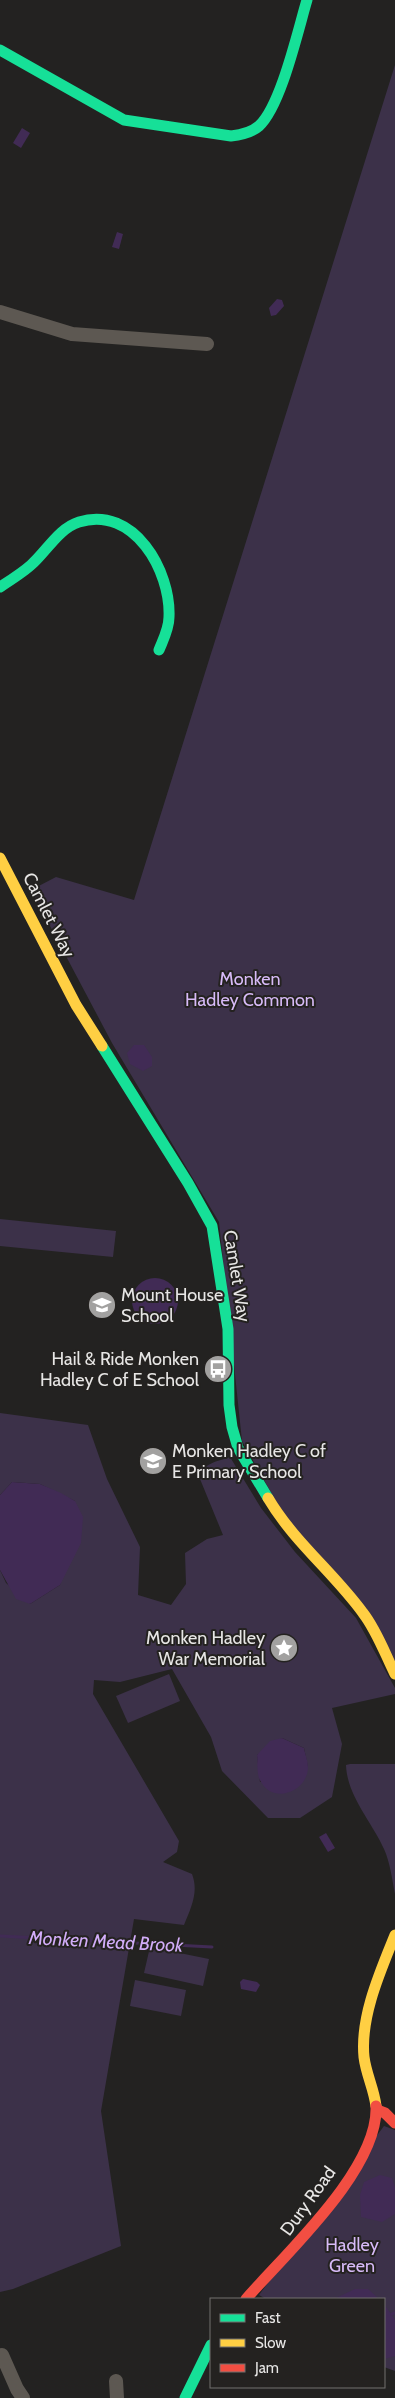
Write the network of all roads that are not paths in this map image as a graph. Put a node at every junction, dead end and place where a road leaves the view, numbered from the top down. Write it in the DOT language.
graph roads {
  1 [pos="307,0"];
  2 [pos="0,50"];
  3 [pos="0,312"];
  4 [pos="207,344"];
  5 [pos="0,586"];
  6 [pos="159,650"];
  7 [pos="0,858"];
  8 [pos="395,1674"];
  9 [pos="395,1935"];
  10 [pos="377,2110"];
  11 [pos="395,2123"];
  12 [pos="247,2298"];
  13 [pos="210,2347"];
  14 [pos="2,2355"];
  15 [pos="116,2381"];
  16 [pos="23,2398"];
  17 [pos="117,2398"];
  18 [pos="185,2398"];
  1 -- 2 [label="street"];
  3 -- 4 [label="street"];
  5 -- 6 [label="street"];
  7 -- 8 [label="street, Camlet Way"];
  9 -- 10 [label="street"];
  10 -- 11 [label="street"];
  10 -- 12 [label="street, Dury Road"];
  13 -- 18 [label="street"];
  14 -- 16 [label="street"];
  15 -- 17 [label="street"];
}
